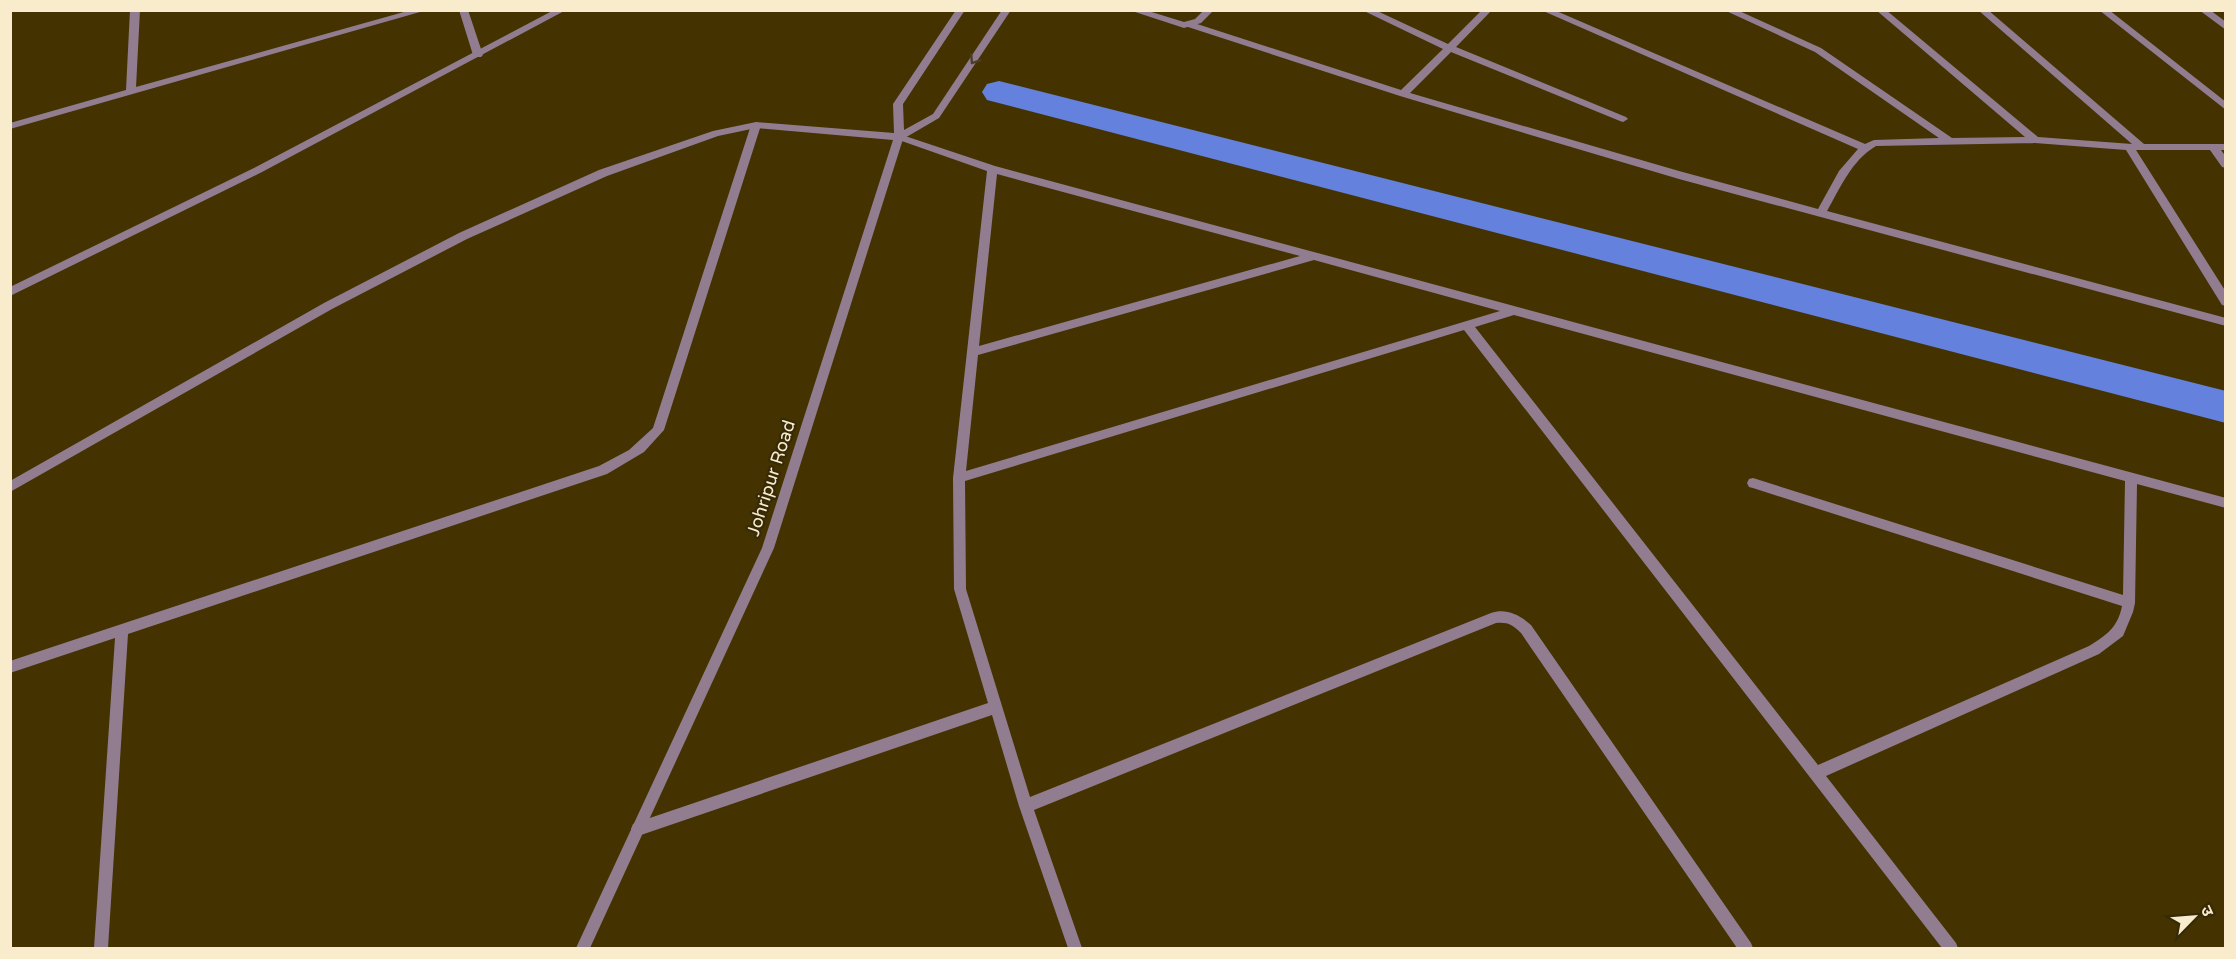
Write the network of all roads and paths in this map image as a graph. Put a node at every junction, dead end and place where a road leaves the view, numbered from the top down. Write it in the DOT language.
graph roads {
  1 [pos="135,10"];
  2 [pos="423,10"];
  3 [pos="463,10"];
  4 [pos="562,10"];
  5 [pos="961,10"];
  6 [pos="1133,10"];
  7 [pos="1210,10"];
  8 [pos="1366,10"];
  9 [pos="1488,10"];
  10 [pos="1545,10"];
  11 [pos="1728,10"];
  12 [pos="1880,10"];
  13 [pos="1982,10"];
  14 [pos="2103,10"];
  15 [pos="2203,10"];
  16 [pos="1007,11"];
  17 [pos="1191,25"];
  18 [pos="2226,27"];
  19 [pos="1451,49"];
  20 [pos="478,55"];
  21 [pos="131,92"];
  22 [pos="1403,94"];
  23 [pos="2226,107"];
  24 [pos="1623,119"];
  25 [pos="756,125"];
  26 [pos="10,126"];
  27 [pos="899,137"];
  28 [pos="1948,140"];
  29 [pos="2035,140"];
  30 [pos="1863,147"];
  31 [pos="2129,147"];
  32 [pos="2142,147"];
  33 [pos="2213,147"];
  34 [pos="2226,147"];
  35 [pos="2226,165"];
  36 [pos="992,169"];
  37 [pos="1821,213"];
  38 [pos="1316,256"];
  39 [pos="10,292"];
  40 [pos="2226,302"];
  41 [pos="1517,309"];
  42 [pos="2226,322"];
  43 [pos="1467,325"];
  44 [pos="972,352"];
  45 [pos="2131,477"];
  46 [pos="959,478"];
  47 [pos="1753,483"];
  48 [pos="10,487"];
  49 [pos="2226,503"];
  50 [pos="2129,603"];
  51 [pos="122,630"];
  52 [pos="10,667"];
  53 [pos="996,707"];
  54 [pos="1814,774"];
  55 [pos="1026,806"];
  56 [pos="638,829"];
  57 [pos="101,948"];
  58 [pos="583,948"];
  59 [pos="1076,948"];
  60 [pos="1746,948"];
  61 [pos="1951,948"];
  1 -- 21 [label="street"];
  2 -- 21 [label="street"];
  3 -- 20 [label="street"];
  4 -- 20 [label="street"];
  5 -- 27 [label="street, Johripur Road"];
  6 -- 17 [label="street"];
  7 -- 17 [label="street"];
  8 -- 19 [label="street"];
  9 -- 19 [label="street"];
  10 -- 30 [label="street"];
  11 -- 28 [label="street"];
  12 -- 29 [label="street"];
  13 -- 32 [label="street"];
  14 -- 23 [label="street"];
  15 -- 18 [label="street"];
  16 -- 27 [label="street, one-way"];
  17 -- 22 [label="street"];
  19 -- 22 [label="street"];
  19 -- 24 [label="street"];
  20 -- 39 [label="street"];
  21 -- 26 [label="street"];
  22 -- 37 [label="street"];
  25 -- 27 [label="street"];
  25 -- 48 [label="street"];
  25 -- 51 [label="street"];
  27 -- 36 [label="street"];
  27 -- 56 [label="street, Johripur Road"];
  28 -- 29 [label="street"];
  28 -- 30 [label="street"];
  29 -- 31 [label="street"];
  30 -- 37 [label="street"];
  31 -- 32 [label="street"];
  31 -- 40 [label="street"];
  32 -- 33 [label="street"];
  33 -- 34 [label="street"];
  33 -- 35 [label="street"];
  36 -- 38 [label="street"];
  36 -- 44 [label="street"];
  37 -- 42 [label="street"];
  38 -- 41 [label="street"];
  38 -- 44 [label="street"];
  41 -- 43 [label="street"];
  41 -- 45 [label="street"];
  43 -- 46 [label="street"];
  43 -- 54 [label="street"];
  44 -- 46 [label="street"];
  45 -- 49 [label="street"];
  45 -- 50 [label="street"];
  46 -- 53 [label="street"];
  47 -- 50 [label="street"];
  50 -- 54 [label="street"];
  51 -- 52 [label="street"];
  51 -- 57 [label="street"];
  53 -- 55 [label="street"];
  53 -- 56 [label="street"];
  54 -- 61 [label="street"];
  55 -- 59 [label="street"];
  55 -- 60 [label="street"];
  56 -- 58 [label="street, Johripur Road"];
}
